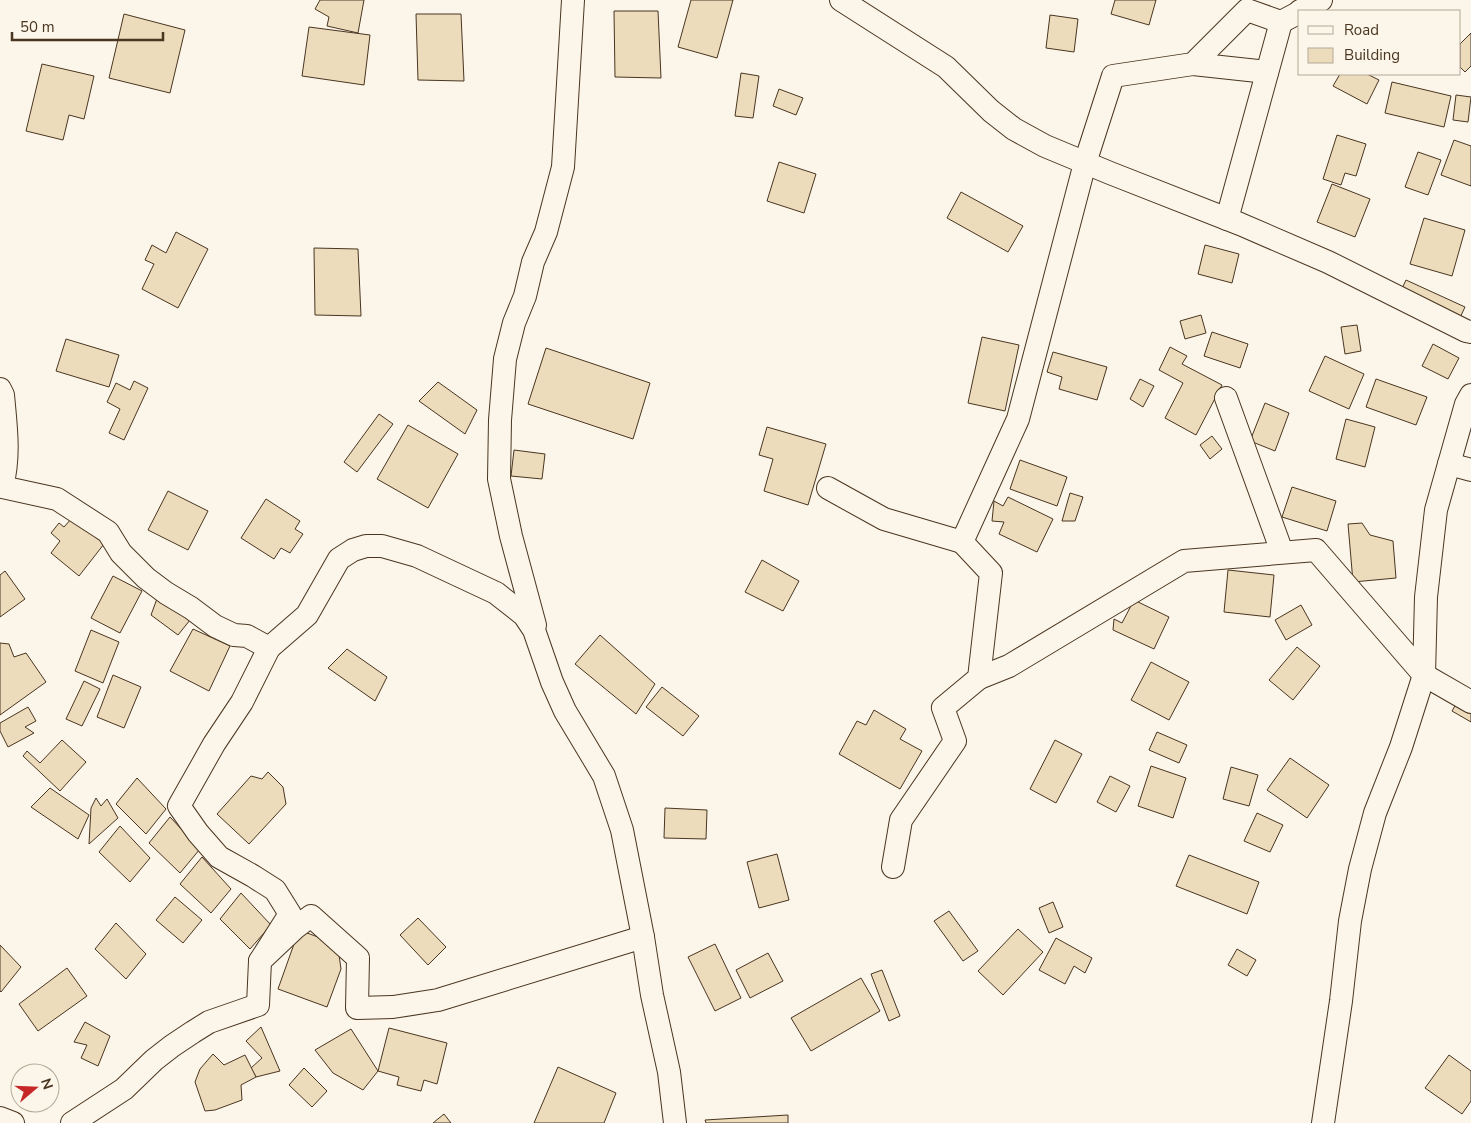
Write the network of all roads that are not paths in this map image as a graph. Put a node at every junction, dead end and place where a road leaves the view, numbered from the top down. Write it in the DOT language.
graph roads {
  1 [pos="573,0"];
  2 [pos="842,0"];
  3 [pos="1321,0"];
  4 [pos="1303,10"];
  5 [pos="1294,15"];
  6 [pos="1193,64"];
  7 [pos="1267,72"];
  8 [pos="1085,163"];
  9 [pos="1227,219"];
  10 [pos="1471,332"];
  11 [pos="0,389"];
  12 [pos="1471,395"];
  13 [pos="1226,398"];
  14 [pos="1449,464"];
  15 [pos="1471,470"];
  16 [pos="1,488"];
  17 [pos="828,488"];
  18 [pos="962,542"];
  19 [pos="1282,552"];
  20 [pos="540,643"];
  21 [pos="269,648"];
  22 [pos="1424,675"];
  23 [pos="979,678"];
  24 [pos="1471,702"];
  25 [pos="893,867"];
  26 [pos="643,936"];
  27 [pos="260,961"];
  28 [pos="0,1118"];
  29 [pos="12,1123"];
  30 [pos="72,1123"];
  31 [pos="675,1123"];
  32 [pos="1323,1123"];
  1 -- 20 [label="street"];
  2 -- 8 [label="street"];
  3 -- 4 [label="street"];
  5 -- 6 [label="street"];
  5 -- 7 [label="street"];
  6 -- 7 [label="street"];
  6 -- 8 [label="street"];
  7 -- 9 [label="street"];
  8 -- 9 [label="street"];
  8 -- 18 [label="street"];
  9 -- 10 [label="street"];
  11 -- 16 [label="street"];
  12 -- 14 [label="street"];
  13 -- 19 [label="street"];
  14 -- 15 [label="street"];
  14 -- 22 [label="street"];
  16 -- 21 [label="street"];
  17 -- 18 [label="street"];
  18 -- 23 [label="street"];
  19 -- 22 [label="street"];
  19 -- 23 [label="street"];
  20 -- 21 [label="street"];
  20 -- 26 [label="street"];
  21 -- 27 [label="street"];
  22 -- 24 [label="street"];
  22 -- 32 [label="street"];
  23 -- 25 [label="street"];
  26 -- 27 [label="street"];
  26 -- 31 [label="street"];
  27 -- 30 [label="street"];
  28 -- 29 [label="street"];
}
